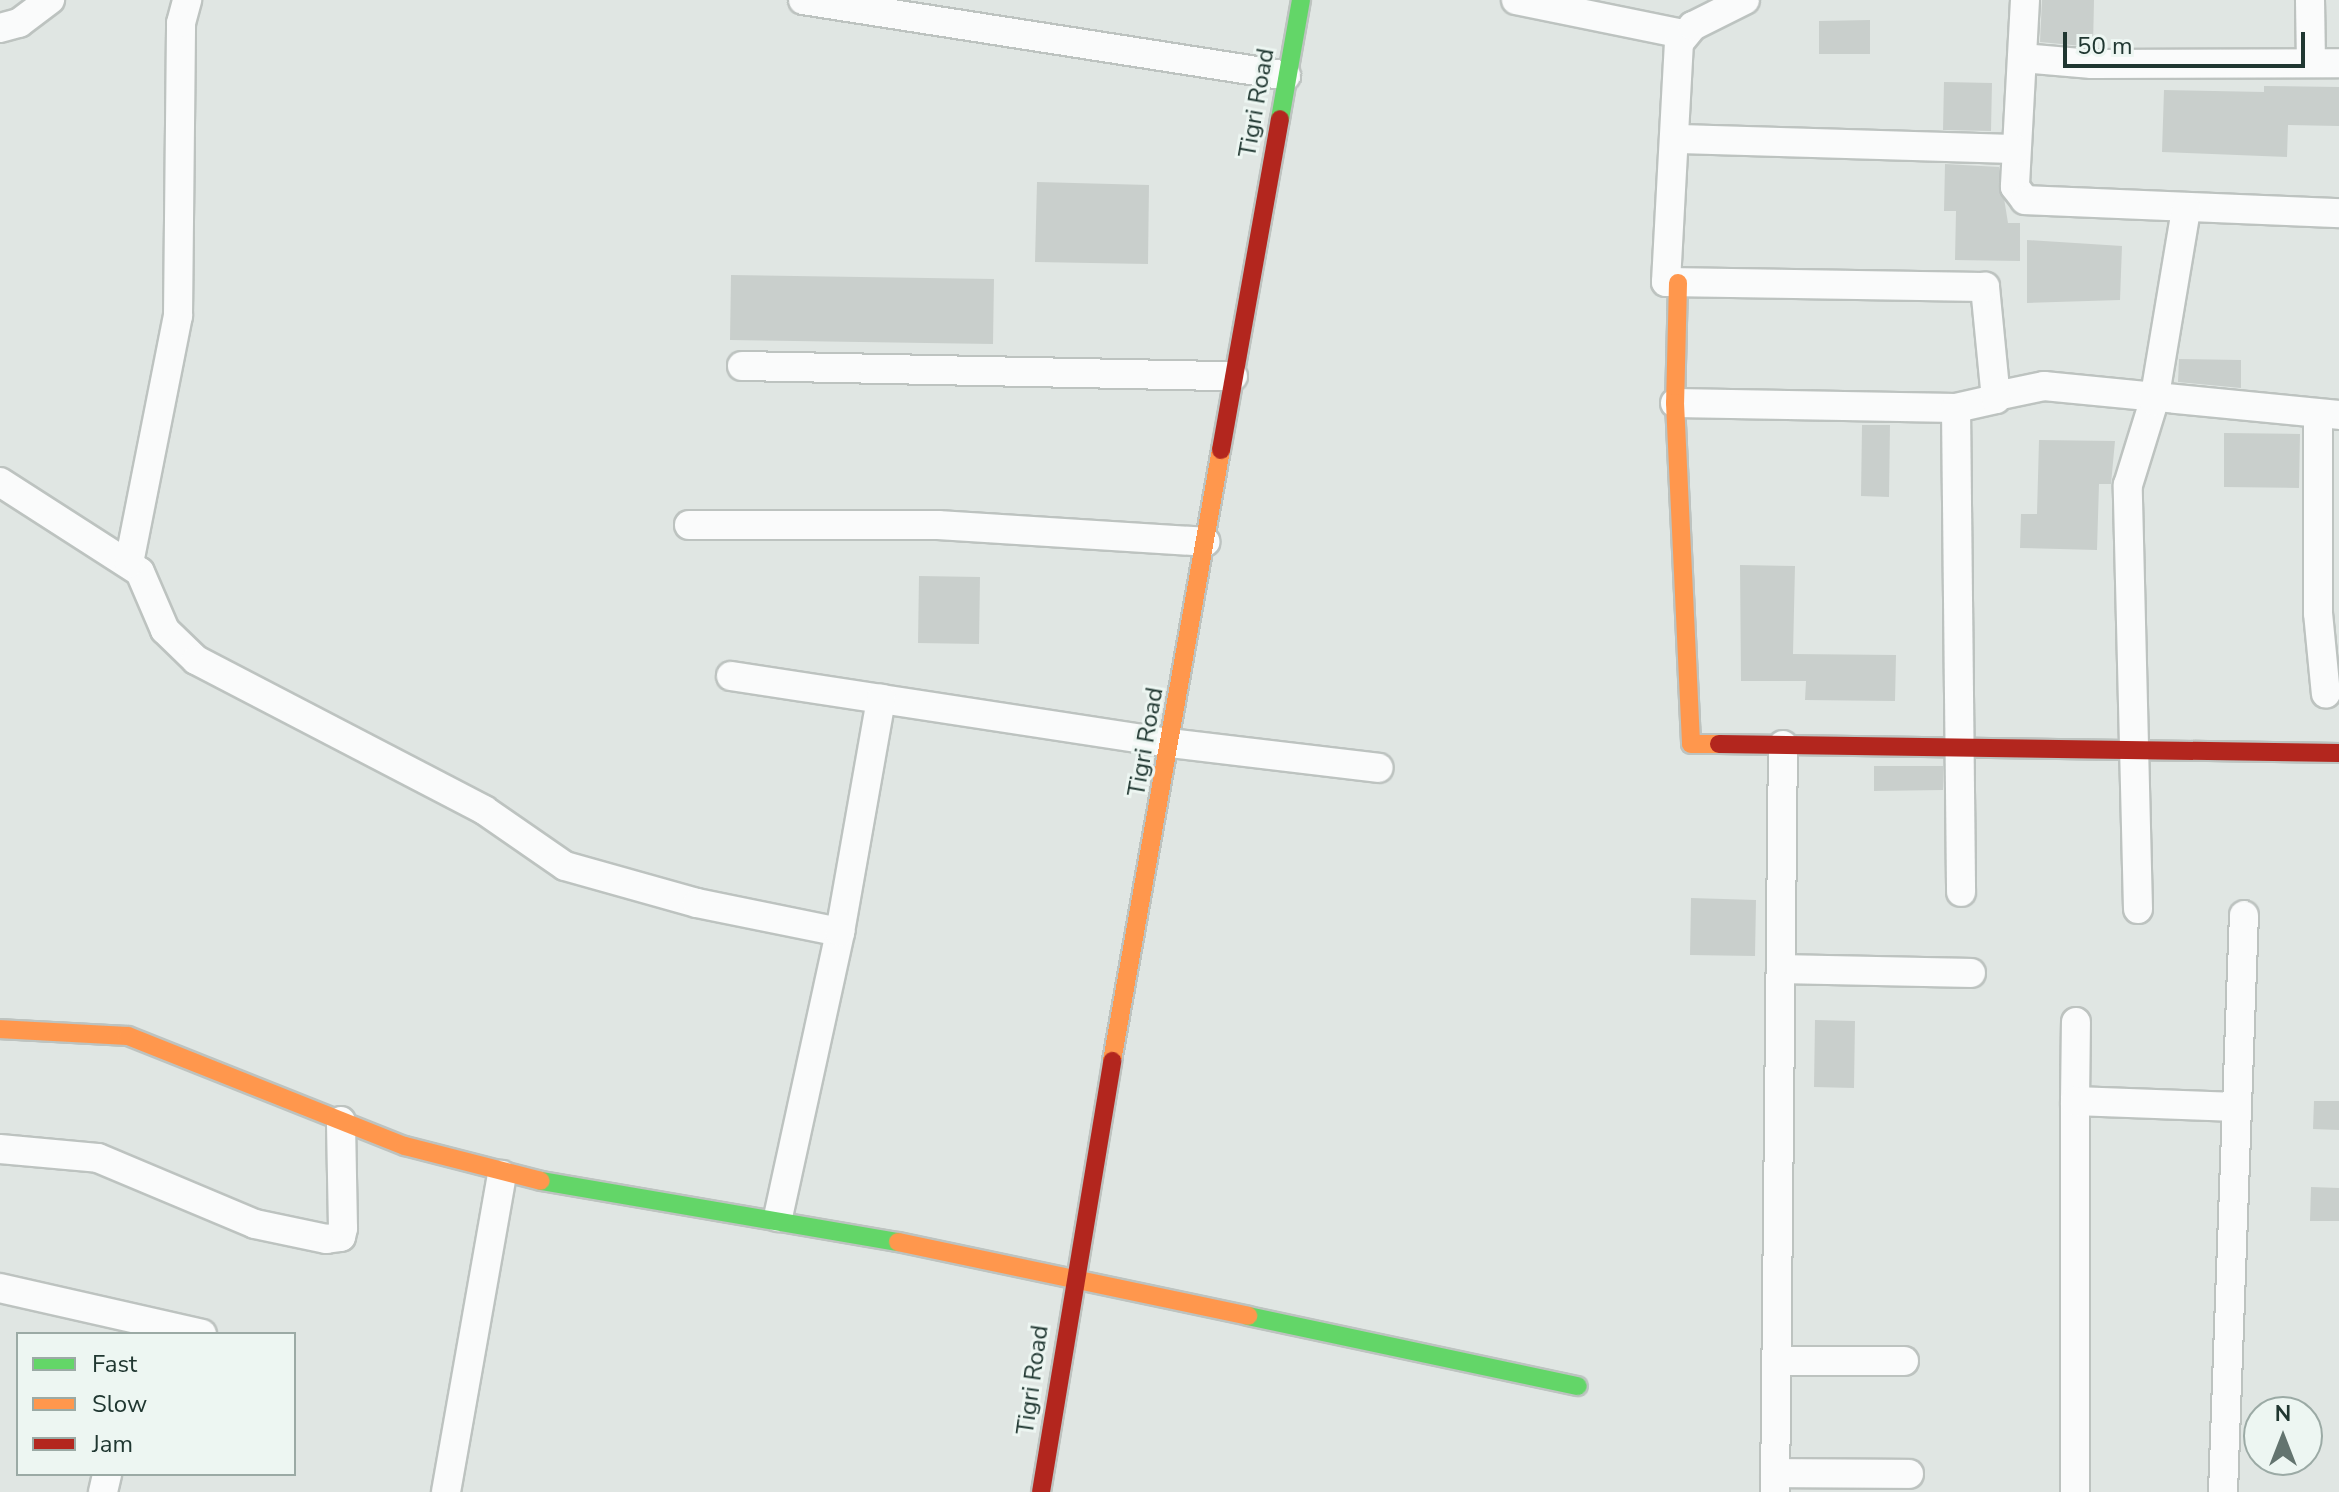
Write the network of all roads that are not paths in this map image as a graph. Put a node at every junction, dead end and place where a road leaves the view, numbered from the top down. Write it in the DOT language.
graph roads {
  1 [pos="50,0"];
  2 [pos="187,0"];
  3 [pos="803,0"];
  4 [pos="1301,0"];
  5 [pos="1516,0"];
  6 [pos="1745,0"];
  7 [pos="2025,0"];
  8 [pos="2310,0"];
  9 [pos="0,28"];
  10 [pos="1683,34"];
  11 [pos="2022,58"];
  12 [pos="2311,62"];
  13 [pos="2339,63"];
  14 [pos="1286,76"];
  15 [pos="1677,139"];
  16 [pos="2016,149"];
  17 [pos="2186,209"];
  18 [pos="2339,213"];
  19 [pos="1678,283"];
  20 [pos="742,366"];
  21 [pos="1233,376"];
  22 [pos="1996,396"];
  23 [pos="2154,401"];
  24 [pos="1675,403"];
  25 [pos="1956,408"];
  26 [pos="2329,414"];
  27 [pos="0,482"];
  28 [pos="689,525"];
  29 [pos="1205,542"];
  30 [pos="129,563"];
  31 [pos="731,676"];
  32 [pos="2326,694"];
  33 [pos="881,699"];
  34 [pos="1170,743"];
  35 [pos="1963,743"];
  36 [pos="1783,745"];
  37 [pos="2136,747"];
  38 [pos="2339,753"];
  39 [pos="1379,768"];
  40 [pos="1961,892"];
  41 [pos="2138,909"];
  42 [pos="2244,915"];
  43 [pos="840,932"];
  44 [pos="1781,969"];
  45 [pos="1971,973"];
  46 [pos="2076,1022"];
  47 [pos="0,1029"];
  48 [pos="2075,1101"];
  49 [pos="2236,1107"];
  50 [pos="341,1121"];
  51 [pos="0,1149"];
  52 [pos="502,1175"];
  53 [pos="778,1217"];
  54 [pos="1073,1279"];
  55 [pos="0,1288"];
  56 [pos="137,1328"];
  57 [pos="180,1332"];
  58 [pos="1776,1361"];
  59 [pos="1904,1361"];
  60 [pos="1578,1386"];
  61 [pos="1909,1474"];
  62 [pos="1775,1483"];
  63 [pos="446,1492"];
  64 [pos="1041,1492"];
  65 [pos="2075,1492"];
  66 [pos="2223,1492"];
  1 -- 9 [label="street"];
  2 -- 30 [label="street"];
  3 -- 14 [label="street"];
  4 -- 14 [label="street, Tigri Road"];
  5 -- 10 [label="street"];
  6 -- 10 [label="street"];
  7 -- 11 [label="street"];
  8 -- 12 [label="street"];
  10 -- 15 [label="street"];
  11 -- 12 [label="street"];
  11 -- 16 [label="street"];
  12 -- 13 [label="street"];
  14 -- 21 [label="street, Tigri Road"];
  15 -- 16 [label="street"];
  15 -- 19 [label="street"];
  16 -- 17 [label="street"];
  17 -- 18 [label="street"];
  17 -- 23 [label="street"];
  19 -- 22 [label="street"];
  19 -- 24 [label="street"];
  20 -- 21 [label="street"];
  21 -- 29 [label="street, Tigri Road"];
  22 -- 23 [label="street"];
  22 -- 25 [label="street"];
  23 -- 26 [label="street"];
  23 -- 37 [label="street"];
  24 -- 25 [label="street"];
  24 -- 36 [label="street"];
  25 -- 35 [label="street"];
  26 -- 32 [label="street"];
  27 -- 30 [label="street"];
  28 -- 29 [label="street"];
  29 -- 34 [label="street, Tigri Road"];
  30 -- 43 [label="street"];
  31 -- 33 [label="street"];
  33 -- 34 [label="street"];
  33 -- 43 [label="street"];
  34 -- 39 [label="street"];
  34 -- 54 [label="street, Tigri Road"];
  35 -- 36 [label="street"];
  35 -- 37 [label="street"];
  35 -- 40 [label="street"];
  36 -- 44 [label="street"];
  37 -- 38 [label="street"];
  37 -- 41 [label="street"];
  42 -- 49 [label="street"];
  43 -- 53 [label="street"];
  44 -- 45 [label="street"];
  44 -- 58 [label="street"];
  46 -- 48 [label="street"];
  47 -- 50 [label="street"];
  48 -- 49 [label="street"];
  48 -- 65 [label="street"];
  49 -- 66 [label="street"];
  50 -- 51 [label="street"];
  50 -- 52 [label="street"];
  52 -- 53 [label="street"];
  52 -- 63 [label="street"];
  53 -- 54 [label="street"];
  54 -- 60 [label="street"];
  54 -- 64 [label="street, Tigri Road"];
  55 -- 56 [label="street"];
  56 -- 57 [label="street"];
  58 -- 59 [label="street"];
  58 -- 62 [label="street"];
  61 -- 62 [label="street"];
}
